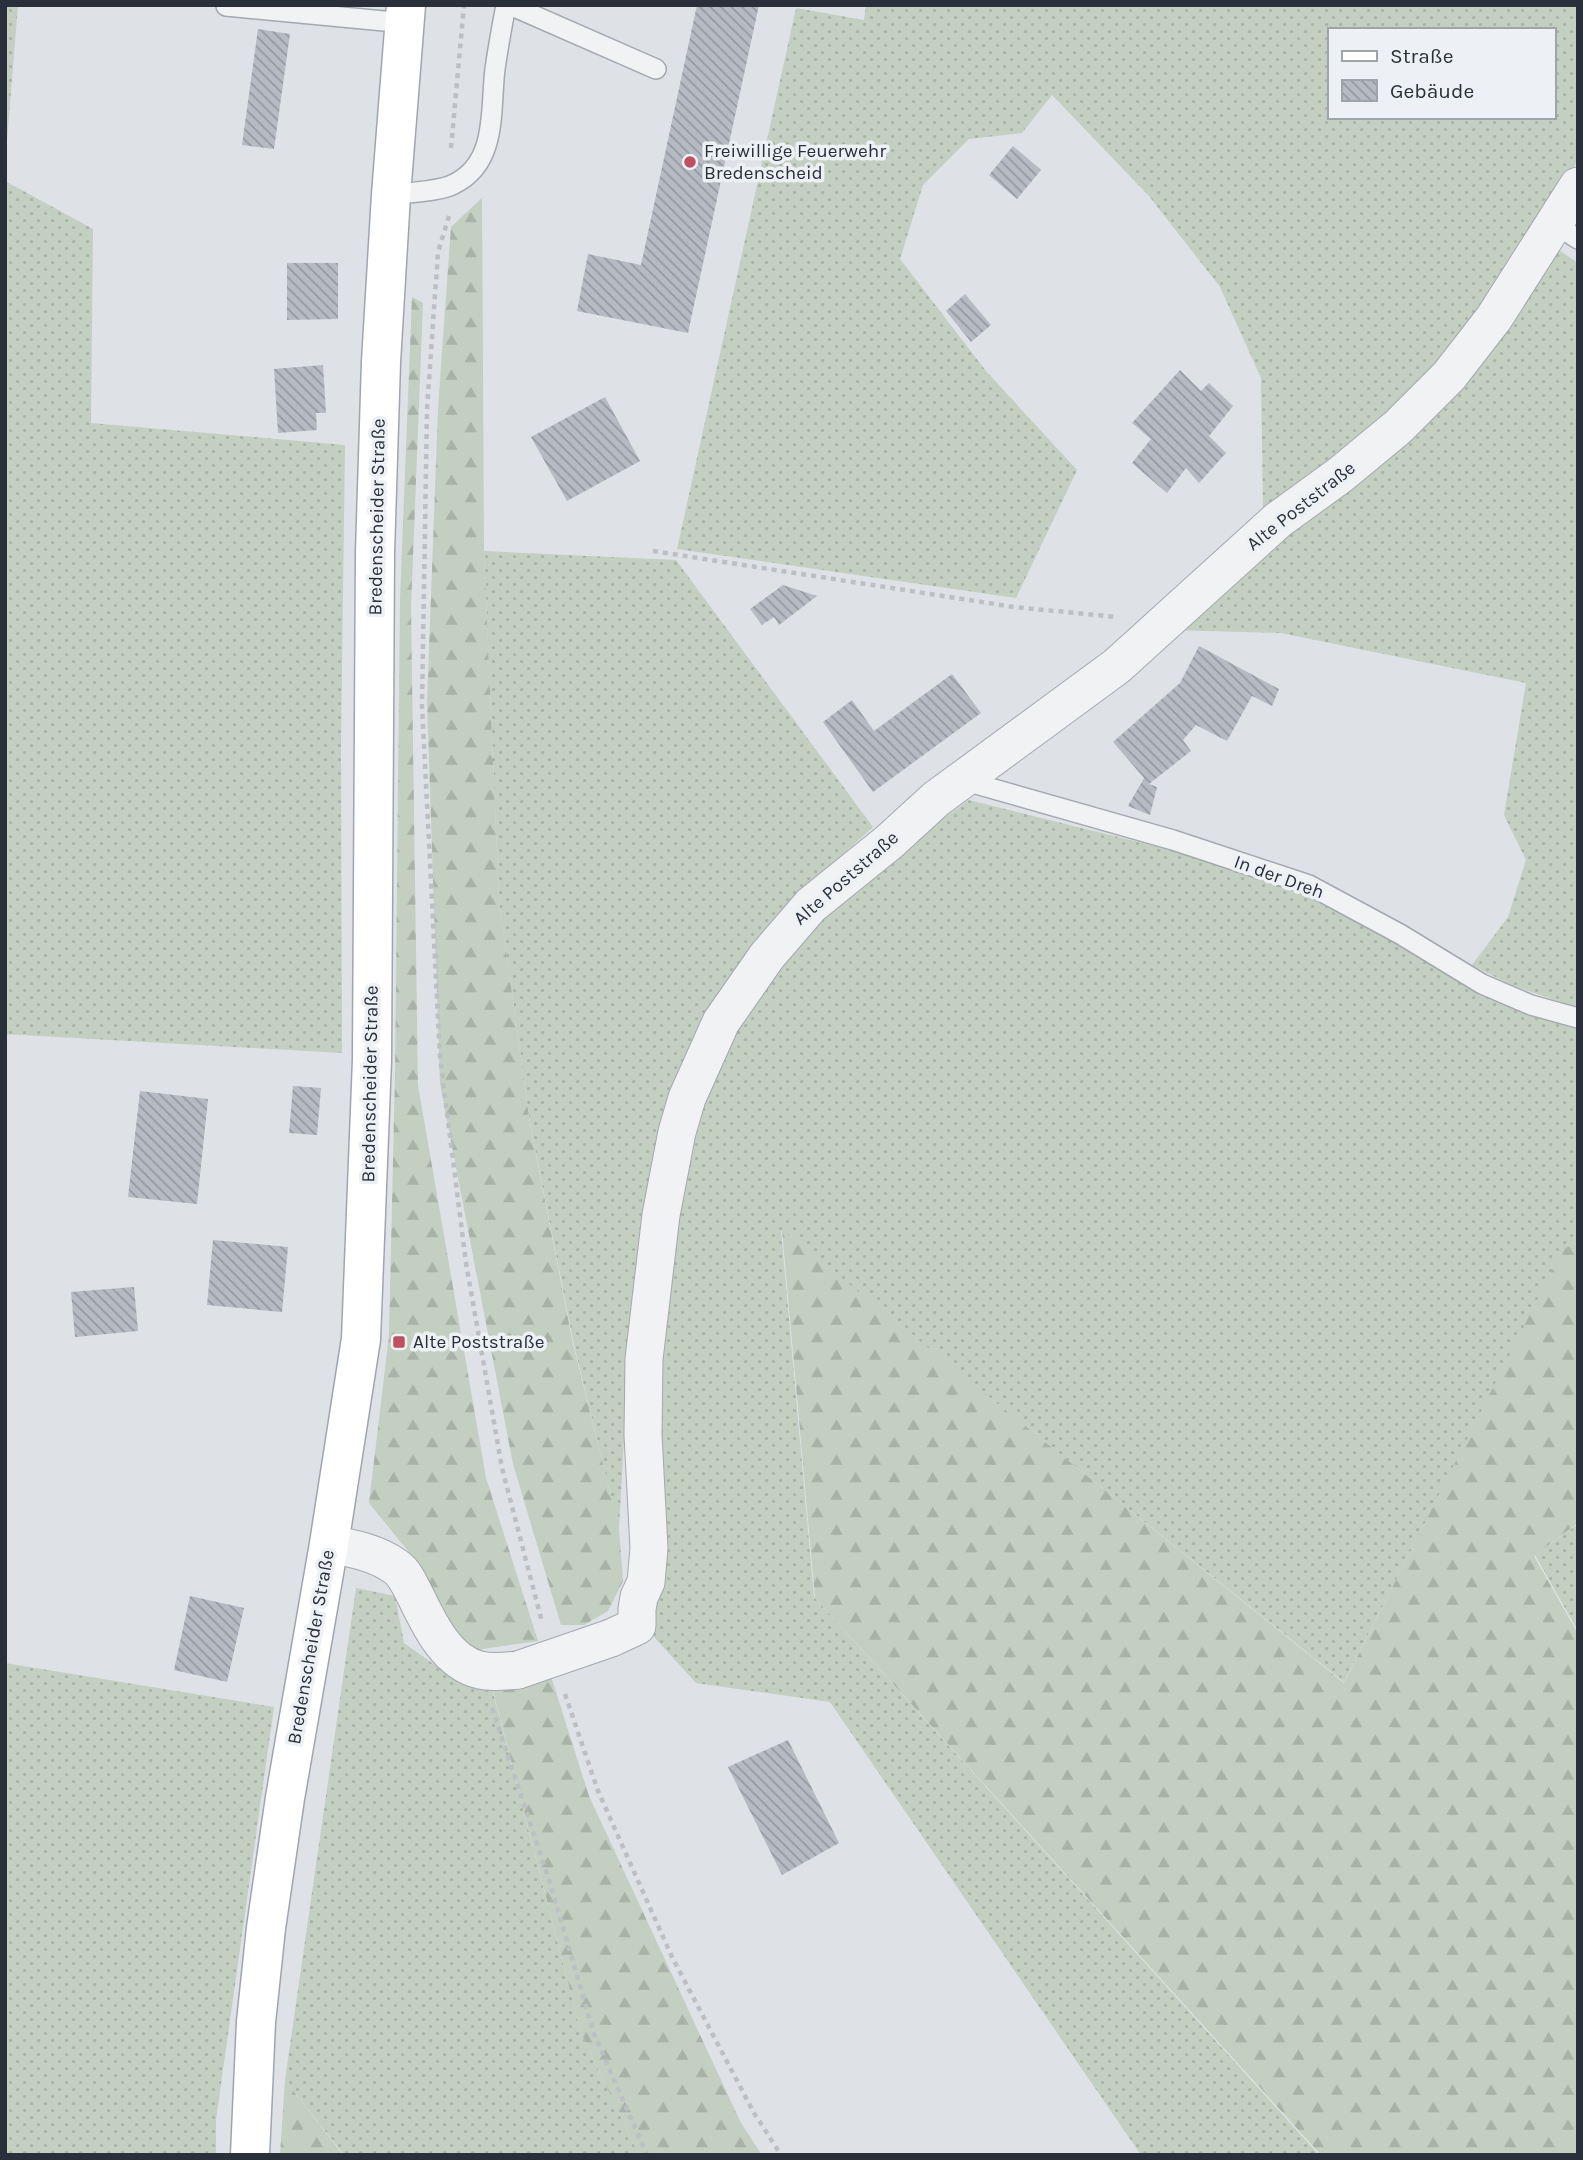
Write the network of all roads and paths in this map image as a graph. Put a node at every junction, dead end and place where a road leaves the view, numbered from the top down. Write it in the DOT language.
graph roads {
  1 [pos="464,5"];
  2 [pos="508,5"];
  3 [pos="226,6"];
  4 [pos="405,14"];
  5 [pos="656,69"];
  6 [pos="451,144"];
  7 [pos="1578,187"];
  8 [pos="391,195"];
  9 [pos="1565,231"];
  10 [pos="438,252"];
  11 [pos="653,551"];
  12 [pos="1161,625"];
  13 [pos="962,780"];
  14 [pos="1578,1018"];
  15 [pos="440,1057"];
  16 [pos="329,1544"];
  17 [pos="481,1671"];
  18 [pos="250,2155"];
  19 [pos="647,2155"];
  1 -- 6 [label="path"];
  2 -- 5 [label="lane"];
  2 -- 8 [label="lane"];
  3 -- 4 [label="lane"];
  4 -- 8 [label="main road, Bredenscheider Straße"];
  7 -- 9 [label="street, Alte Poststraße"];
  8 -- 16 [label="main road, Bredenscheider Straße"];
  9 -- 12 [label="street, Alte Poststraße"];
  10 -- 15 [label="path"];
  11 -- 12 [label="path"];
  12 -- 13 [label="street, Alte Poststraße"];
  13 -- 14 [label="lane, In der Dreh"];
  13 -- 17 [label="street, Alte Poststraße, bridge"];
  16 -- 17 [label="street"];
  16 -- 18 [label="main road, Bredenscheider Straße"];
  17 -- 19 [label="path"];
}
